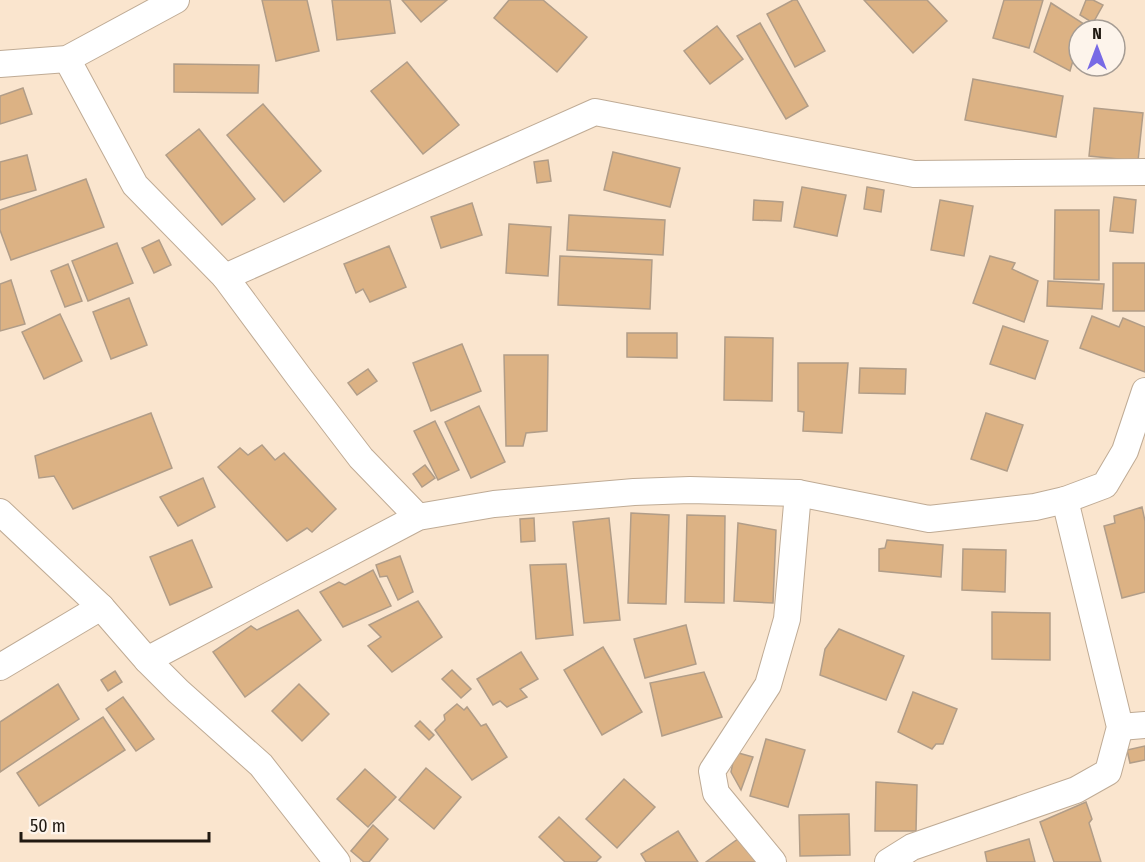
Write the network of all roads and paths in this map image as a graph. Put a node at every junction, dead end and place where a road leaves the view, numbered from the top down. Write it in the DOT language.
graph roads {
  1 [pos="176,0"];
  2 [pos="67,59"];
  3 [pos="0,64"];
  4 [pos="1145,172"];
  5 [pos="225,277"];
  6 [pos="1145,391"];
  7 [pos="798,493"];
  8 [pos="1065,500"];
  9 [pos="0,512"];
  10 [pos="418,517"];
  11 [pos="101,608"];
  12 [pos="147,660"];
  13 [pos="0,667"];
  14 [pos="1145,725"];
  15 [pos="1120,727"];
  16 [pos="337,862"];
  17 [pos="773,862"];
  18 [pos="888,862"];
  1 -- 2 [label="street"];
  2 -- 3 [label="street"];
  2 -- 5 [label="street"];
  4 -- 5 [label="street"];
  5 -- 10 [label="street"];
  6 -- 8 [label="street"];
  7 -- 8 [label="street"];
  7 -- 10 [label="street"];
  7 -- 17 [label="street"];
  8 -- 15 [label="street"];
  9 -- 11 [label="street"];
  10 -- 12 [label="street"];
  11 -- 12 [label="street"];
  11 -- 13 [label="street"];
  12 -- 16 [label="street"];
  14 -- 15 [label="street"];
  15 -- 18 [label="street"];
}
